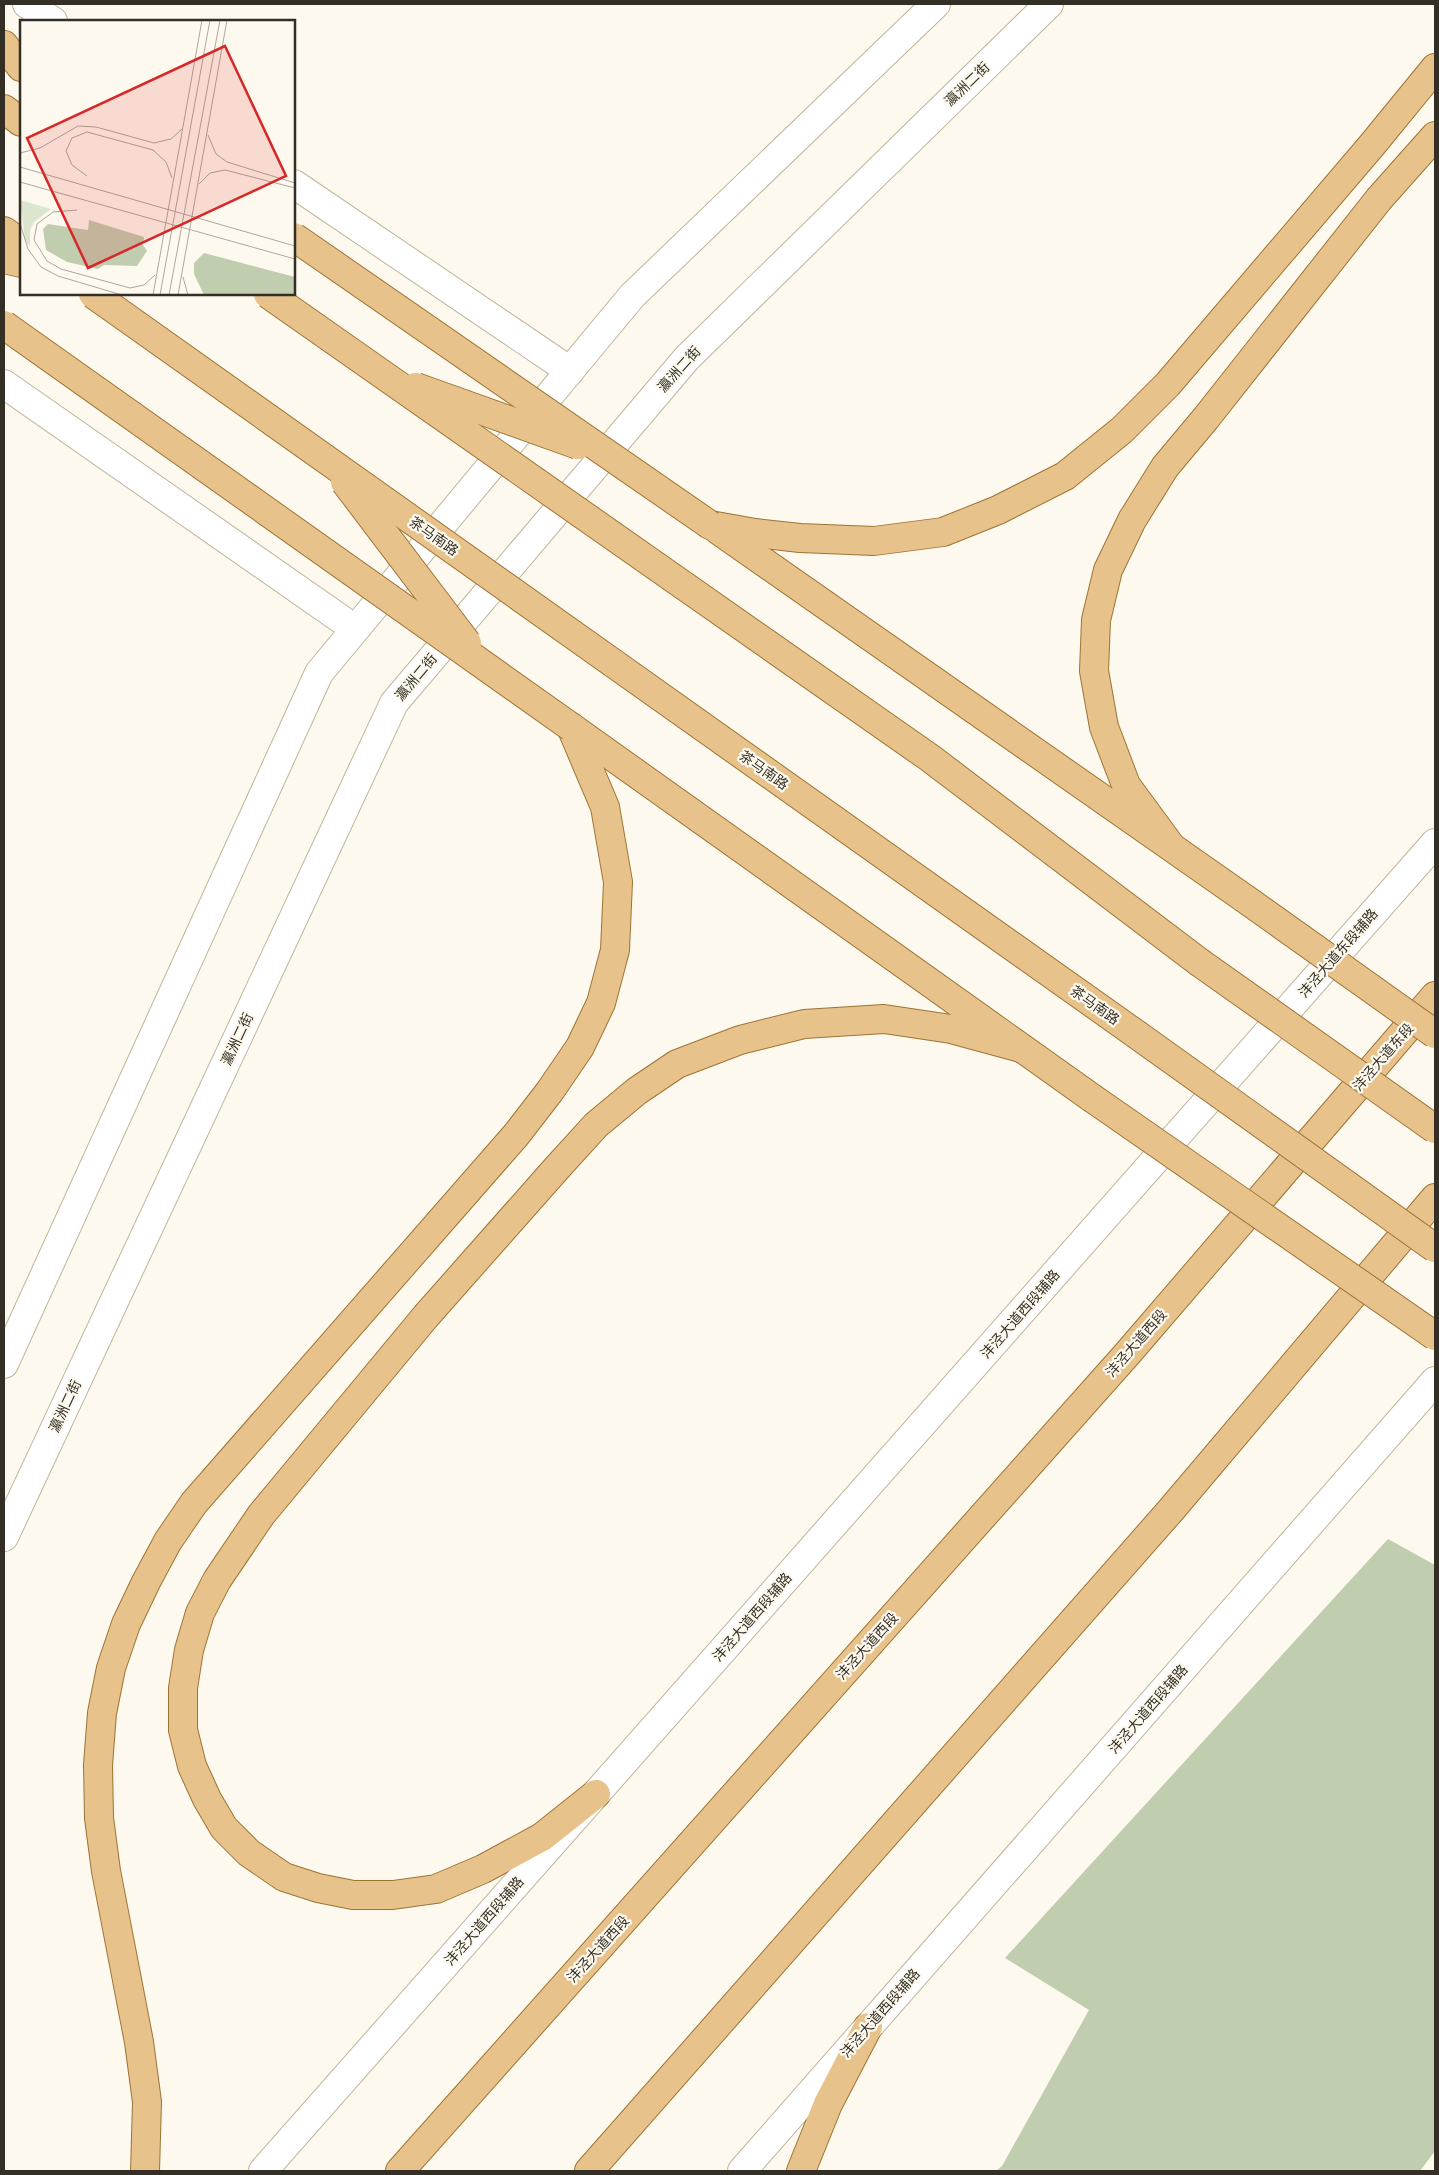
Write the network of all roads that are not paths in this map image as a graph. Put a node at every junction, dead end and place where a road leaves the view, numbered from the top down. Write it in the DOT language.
graph roads {
  1 [pos="27,4"];
  2 [pos="936,4"];
  3 [pos="1049,4"];
  4 [pos="51,20"];
  5 [pos="4,37"];
  6 [pos="4,45"];
  7 [pos="20,48"];
  8 [pos="20,65"];
  9 [pos="1435,68"];
  10 [pos="4,109"];
  11 [pos="20,121"];
  12 [pos="1435,136"];
  13 [pos="295,185"];
  14 [pos="4,231"];
  15 [pos="295,238"];
  16 [pos="20,242"];
  17 [pos="4,258"];
  18 [pos="20,263"];
  19 [pos="94,295"];
  20 [pos="269,295"];
  21 [pos="4,325"];
  22 [pos="570,371"];
  23 [pos="382,374"];
  24 [pos="4,384"];
  25 [pos="615,459"];
  26 [pos="329,461"];
  27 [pos="710,525"];
  28 [pos="355,629"];
  29 [pos="483,665"];
  30 [pos="572,727"];
  31 [pos="1435,843"];
  32 [pos="1170,846"];
  33 [pos="1435,996"];
  34 [pos="1435,1034"];
  35 [pos="1021,1048"];
  36 [pos="1241,1063"];
  37 [pos="1330,1118"];
  38 [pos="1435,1129"];
  39 [pos="1435,1198"];
  40 [pos="1435,1248"];
  41 [pos="1435,1336"];
  42 [pos="4,1364"];
  43 [pos="1435,1381"];
  44 [pos="4,1537"];
  45 [pos="596,1794"];
  46 [pos="868,2027"];
  47 [pos="145,2171"];
  48 [pos="263,2171"];
  49 [pos="400,2171"];
  50 [pos="589,2171"];
  51 [pos="742,2171"];
  52 [pos="801,2171"];
  1 -- 4 [label="street"];
  2 -- 22 [label="street"];
  3 -- 44 [label="street, 瀛洲二街"];
  5 -- 7 [label="main road"];
  6 -- 8 [label="main road"];
  9 -- 27 [label="main road"];
  10 -- 11 [label="main road"];
  12 -- 32 [label="main road"];
  13 -- 22 [label="street"];
  14 -- 16 [label="main road"];
  15 -- 25 [label="main road, bridge"];
  17 -- 18 [label="main road"];
  19 -- 26 [label="main road, 茶马南路, bridge"];
  20 -- 23 [label="main road, bridge"];
  21 -- 29 [label="main road, bridge"];
  22 -- 28 [label="street"];
  23 -- 25 [label="main road, bridge"];
  23 -- 38 [label="main road, bridge"];
  24 -- 28 [label="street"];
  25 -- 27 [label="main road, bridge"];
  26 -- 29 [label="main road, bridge"];
  26 -- 40 [label="main road, 茶马南路, bridge"];
  27 -- 32 [label="main road"];
  28 -- 42 [label="street"];
  29 -- 30 [label="main road, bridge"];
  30 -- 35 [label="main road"];
  30 -- 47 [label="main road"];
  31 -- 36 [label="street, 沣泾大道东段辅路"];
  32 -- 34 [label="main road, bridge"];
  33 -- 37 [label="main road, 沣泾大道东段"];
  35 -- 41 [label="main road, bridge"];
  35 -- 45 [label="main road"];
  36 -- 45 [label="street, 沣泾大道西段辅路"];
  37 -- 49 [label="main road, 沣泾大道西段"];
  39 -- 50 [label="main road"];
  43 -- 46 [label="street, 沣泾大道西段辅路"];
  45 -- 48 [label="street, 沣泾大道西段辅路"];
  46 -- 51 [label="street, 沣泾大道西段辅路"];
  46 -- 52 [label="main road"];
}
